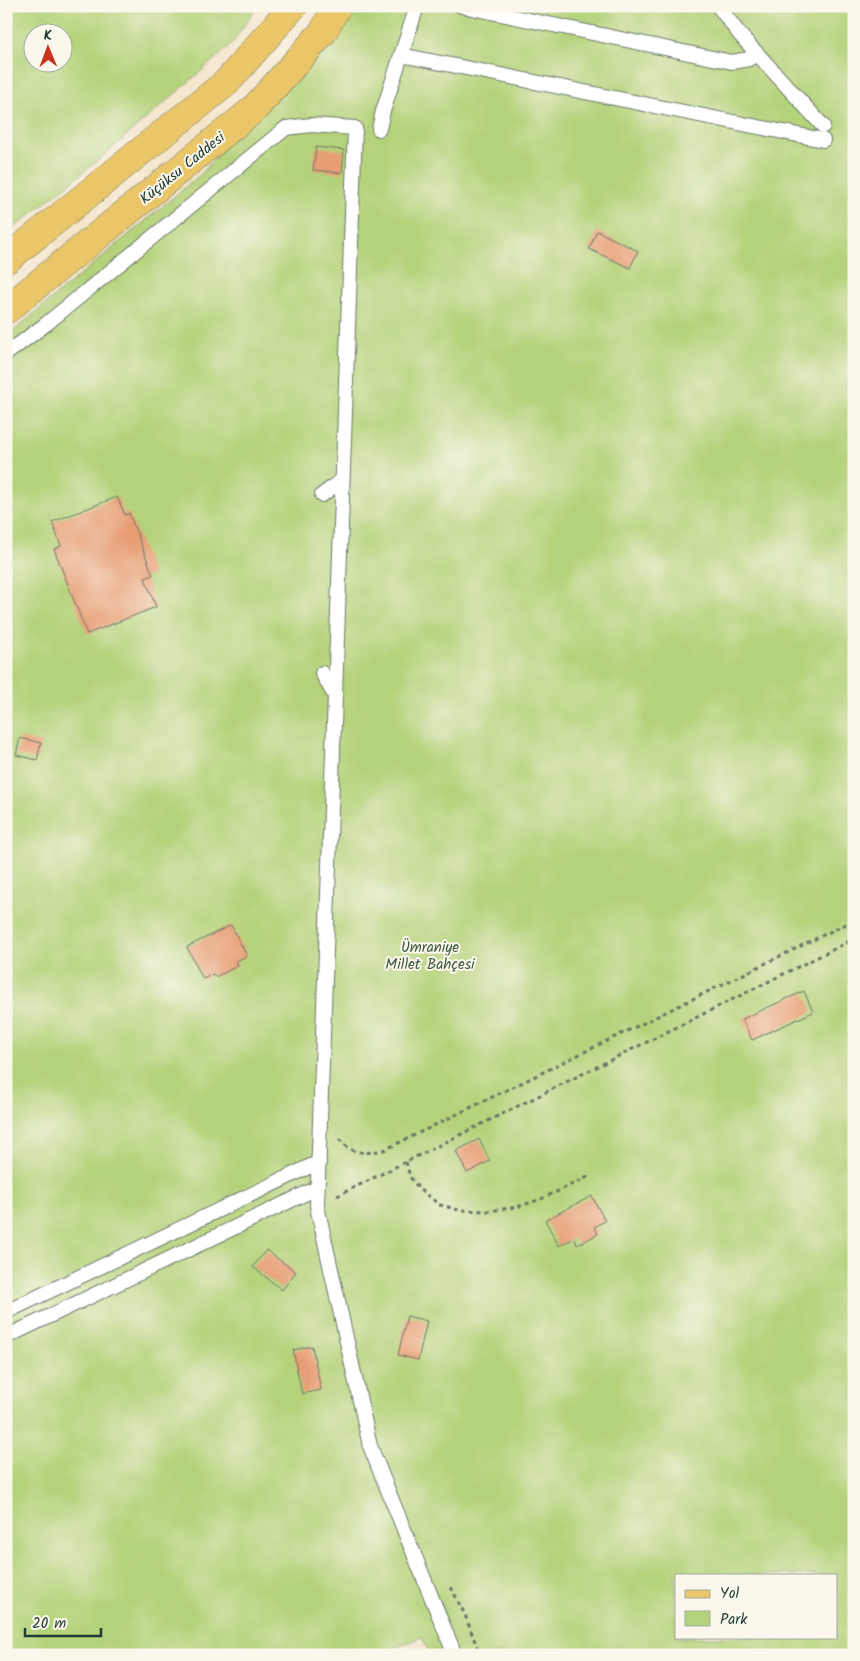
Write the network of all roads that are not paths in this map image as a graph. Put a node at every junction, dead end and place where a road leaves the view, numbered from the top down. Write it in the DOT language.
graph roads {
  1 [pos="293,6"];
  2 [pos="337,6"];
  3 [pos="417,6"];
  4 [pos="462,6"];
  5 [pos="718,6"];
  6 [pos="757,53"];
  7 [pos="401,56"];
  8 [pos="379,129"];
  9 [pos="6,260"];
  10 [pos="6,310"];
  11 [pos="6,354"];
  12 [pos="342,480"];
  13 [pos="322,495"];
  14 [pos="322,673"];
  15 [pos="335,694"];
  16 [pos="318,1162"];
  17 [pos="317,1188"];
  18 [pos="6,1312"];
  19 [pos="6,1337"];
  20 [pos="455,1655"];
  1 -- 9 [label="main road"];
  2 -- 10 [label="main road, Küçüksu Caddesi"];
  3 -- 7 [label="lane"];
  4 -- 6 [label="lane"];
  5 -- 6 [label="lane"];
  6 -- 7 [label="lane"];
  7 -- 8 [label="lane"];
  11 -- 12 [label="lane"];
  12 -- 13 [label="lane"];
  12 -- 15 [label="lane"];
  14 -- 15 [label="lane"];
  15 -- 16 [label="lane"];
  16 -- 17 [label="lane"];
  16 -- 18 [label="lane"];
  17 -- 19 [label="lane"];
  17 -- 20 [label="lane"];
}
